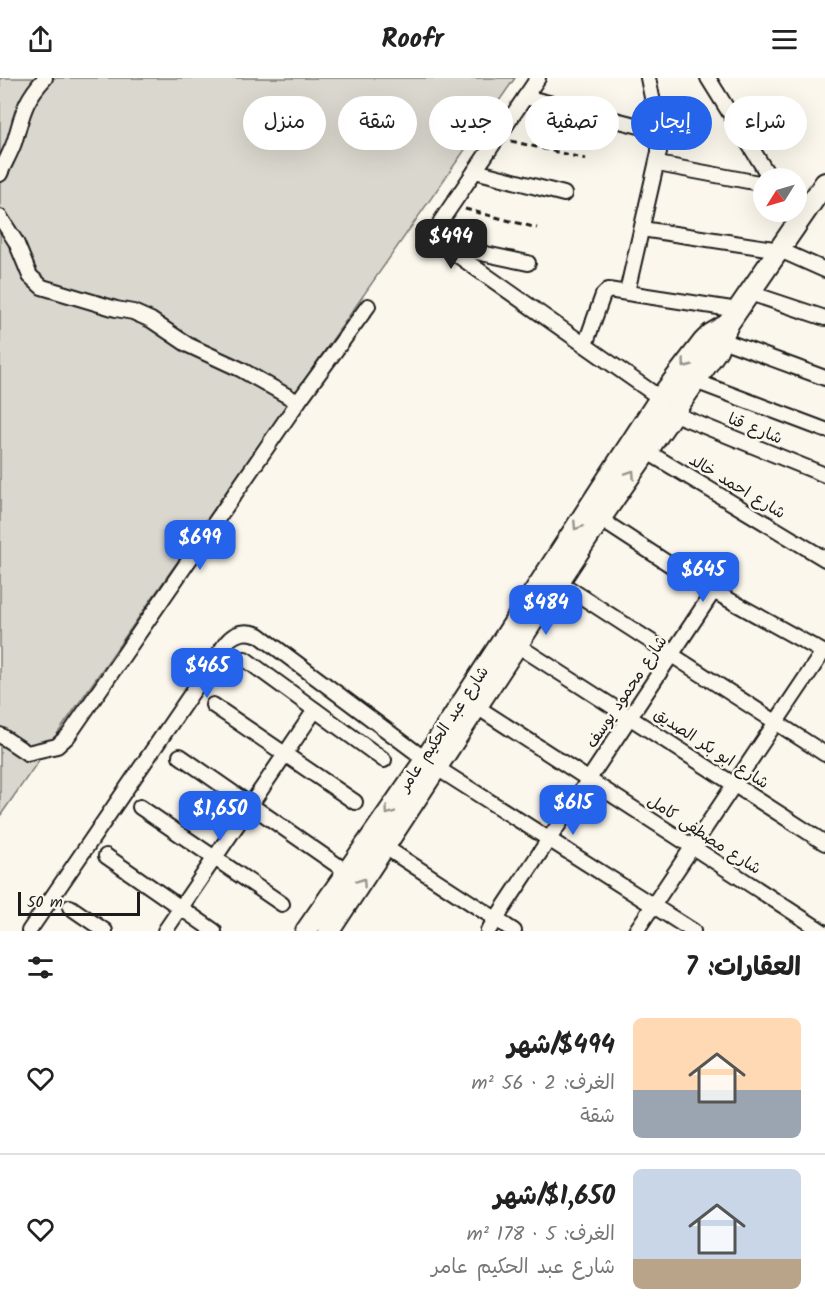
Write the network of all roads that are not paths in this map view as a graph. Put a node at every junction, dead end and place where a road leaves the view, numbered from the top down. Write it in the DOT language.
graph roads {
  1 [pos="45,78"];
  2 [pos="538,78"];
  3 [pos="648,78"];
  4 [pos="708,78"];
  5 [pos="526,96"];
  6 [pos="651,96"];
  7 [pos="525,97"];
  8 [pos="659,150"];
  9 [pos="657,164"];
  10 [pos="764,168"];
  11 [pos="475,171"];
  12 [pos="0,174"];
  13 [pos="753,182"];
  14 [pos="825,183"];
  15 [pos="564,194"];
  16 [pos="807,203"];
  17 [pos="0,217"];
  18 [pos="792,222"];
  19 [pos="642,229"];
  20 [pos="443,245"];
  21 [pos="780,250"];
  22 [pos="528,262"];
  23 [pos="825,270"];
  24 [pos="627,292"];
  25 [pos="750,293"];
  26 [pos="368,306"];
  27 [pos="825,318"];
  28 [pos="729,325"];
  29 [pos="585,345"];
  30 [pos="825,378"];
  31 [pos="695,381"];
  32 [pos="298,402"];
  33 [pos="666,406"];
  34 [pos="825,430"];
  35 [pos="639,447"];
  36 [pos="825,475"];
  37 [pos="600,519"];
  38 [pos="825,559"];
  39 [pos="559,582"];
  40 [pos="713,592"];
  41 [pos="518,645"];
  42 [pos="824,652"];
  43 [pos="671,655"];
  44 [pos="245,659"];
  45 [pos="213,705"];
  46 [pos="477,707"];
  47 [pos="315,710"];
  48 [pos="630,717"];
  49 [pos="776,723"];
  50 [pos="0,735"];
  51 [pos="285,754"];
  52 [pos="825,754"];
  53 [pos="180,756"];
  54 [pos="384,760"];
  55 [pos="431,764"];
  56 [pos="588,780"];
  57 [pos="734,784"];
  58 [pos="355,802"];
  59 [pos="250,805"];
  60 [pos="141,807"];
  61 [pos="549,839"];
  62 [pos="825,843"];
  63 [pos="692,847"];
  64 [pos="385,848"];
  65 [pos="106,856"];
  66 [pos="214,858"];
  67 [pos="347,872"];
  68 [pos="282,904"];
  69 [pos="653,906"];
  70 [pos="70,907"];
  71 [pos="181,908"];
  72 [pos="492,925"];
  73 [pos="308,930"];
  74 [pos="29,931"];
  75 [pos="105,931"];
  76 [pos="165,931"];
  77 [pos="214,931"];
  78 [pos="329,931"];
  79 [pos="514,931"];
  80 [pos="636,931"];
  81 [pos="693,931"];
  82 [pos="822,931"];
  1 -- 12 [label="street"];
  2 -- 5 [label="street"];
  3 -- 6 [label="street"];
  4 -- 10 [label="street"];
  7 -- 11 [label="street"];
  8 -- 9 [label="street"];
  9 -- 13 [label="street"];
  9 -- 19 [label="street"];
  11 -- 15 [label="street"];
  11 -- 20 [label="street"];
  14 -- 16 [label="street, شارع عبد الحكيم عامر"];
  17 -- 32 [label="street"];
  18 -- 21 [label="street, شارع عبد الحكيم عامر"];
  19 -- 21 [label="street"];
  19 -- 24 [label="street"];
  20 -- 22 [label="street"];
  20 -- 29 [label="street, شارع قنا"];
  21 -- 23 [label="street"];
  21 -- 25 [label="street, شارع عبد الحكيم عامر"];
  24 -- 28 [label="street"];
  24 -- 29 [label="street"];
  25 -- 27 [label="street"];
  25 -- 28 [label="street, شارع عبد الحكيم عامر"];
  26 -- 32 [label="street"];
  28 -- 30 [label="street"];
  28 -- 31 [label="street, شارع عبد الحكيم عامر"];
  28 -- 33 [label="street, شارع عبد الحكيم عامر, one-way"];
  29 -- 33 [label="street, شارع قنا"];
  31 -- 33 [label="street, شارع عبد الحكيم عامر"];
  31 -- 34 [label="street"];
  32 -- 50 [label="street"];
  33 -- 35 [label="street, شارع عبد الحكيم عامر"];
  33 -- 36 [label="street, شارع قنا"];
  37 -- 35 [label="street, شارع عبد الحكيم عامر, one-way"];
  35 -- 38 [label="street, شارع احمد خالد"];
  35 -- 55 [label="street, شارع عبد الحكيم عامر, one-way"];
  37 -- 39 [label="street, شارع عبد الحكيم عامر"];
  37 -- 40 [label="street"];
  39 -- 41 [label="street, شارع عبد الحكيم عامر"];
  39 -- 43 [label="street"];
  40 -- 42 [label="street"];
  40 -- 43 [label="street, شارع محمود يوسف"];
  41 -- 46 [label="street, شارع عبد الحكيم عامر"];
  41 -- 48 [label="street, شارع ابو بكر الصديق"];
  42 -- 49 [label="street"];
  43 -- 48 [label="street, شارع محمود يوسف"];
  43 -- 49 [label="street"];
  44 -- 47 [label="street"];
  45 -- 51 [label="street"];
  46 -- 55 [label="street, شارع عبد الحكيم عامر"];
  46 -- 56 [label="street, شارع مصطفى كامل"];
  47 -- 51 [label="street"];
  47 -- 54 [label="street"];
  48 -- 56 [label="street, شارع محمود يوسف"];
  48 -- 57 [label="street, شارع ابو بكر الصديق"];
  49 -- 52 [label="street"];
  49 -- 57 [label="street"];
  51 -- 58 [label="street"];
  51 -- 59 [label="street"];
  53 -- 59 [label="street"];
  55 -- 61 [label="street"];
  55 -- 64 [label="street, شارع عبد الحكيم عامر"];
  55 -- 67 [label="street, شارع عبد الحكيم عامر, one-way"];
  55 -- 74 [label="street"];
  56 -- 61 [label="street, شارع محمود يوسف"];
  56 -- 63 [label="street, شارع مصطفى كامل"];
  57 -- 62 [label="street, شارع ابو بكر الصديق"];
  57 -- 63 [label="street"];
  59 -- 66 [label="street"];
  59 -- 67 [label="street"];
  60 -- 66 [label="street"];
  61 -- 69 [label="street"];
  61 -- 72 [label="street, شارع محمود يوسف"];
  63 -- 69 [label="street"];
  63 -- 82 [label="street, شارع مصطفى كامل"];
  64 -- 72 [label="street"];
  78 -- 64 [label="street, شارع عبد الحكيم عامر, one-way"];
  65 -- 71 [label="street"];
  66 -- 68 [label="street"];
  66 -- 71 [label="street"];
  67 -- 73 [label="street, شارع عبد الحكيم عامر"];
  69 -- 80 [label="street"];
  69 -- 81 [label="street"];
  70 -- 75 [label="street"];
  71 -- 76 [label="street"];
  71 -- 77 [label="street"];
  72 -- 79 [label="street"];
}
